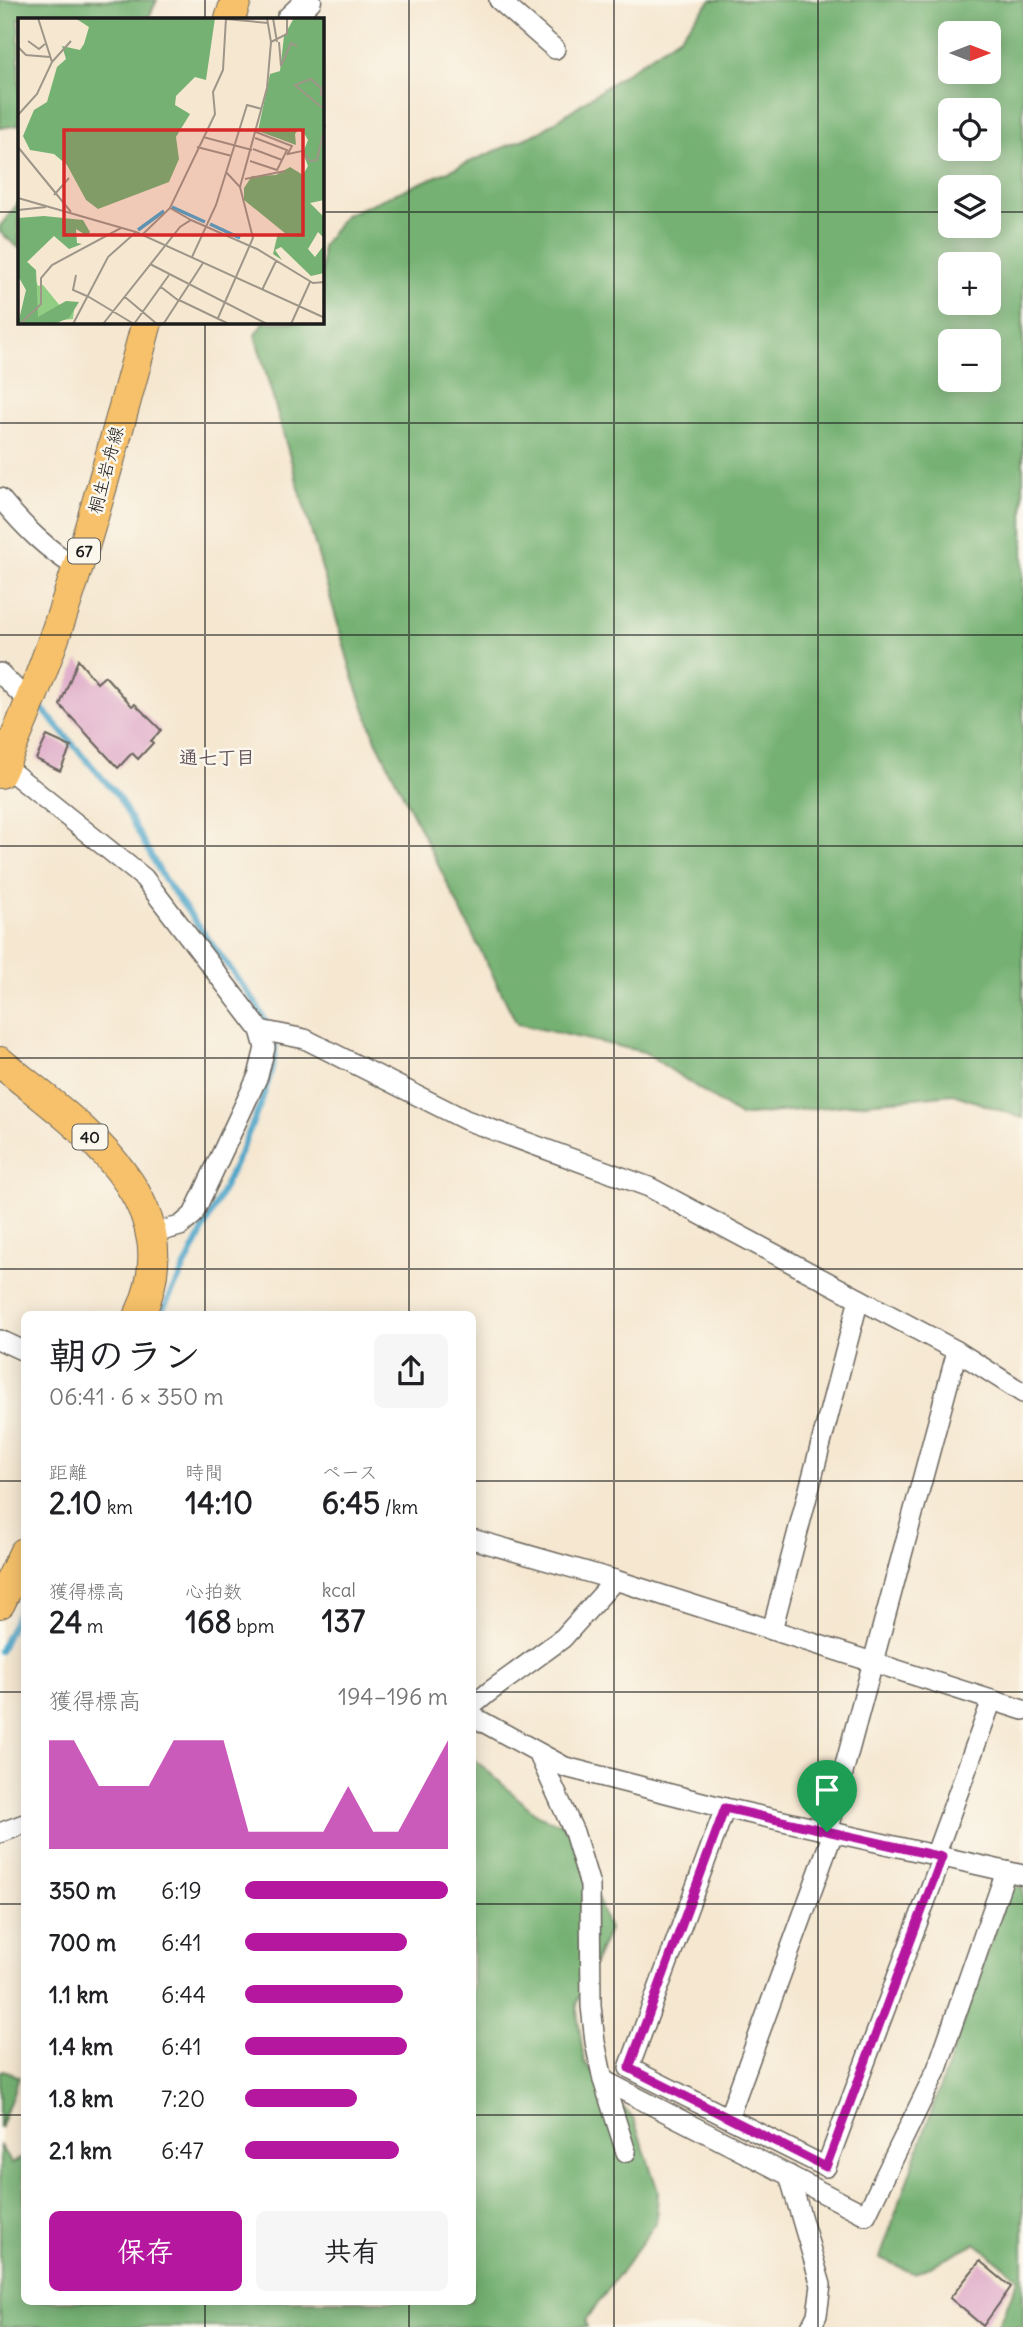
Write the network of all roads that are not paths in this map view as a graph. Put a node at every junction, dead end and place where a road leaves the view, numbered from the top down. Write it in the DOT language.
graph roads {
  1 [pos="236,0"];
  2 [pos="309,0"];
  3 [pos="499,0"];
  4 [pos="230,18"];
  5 [pos="290,18"];
  6 [pos="555,49"];
  7 [pos="146,324"];
  8 [pos="0,498"];
  9 [pos="79,569"];
  10 [pos="0,673"];
  11 [pos="30,703"];
  12 [pos="2,769"];
  13 [pos="260,1030"];
  14 [pos="0,1062"];
  15 [pos="151,1234"];
  16 [pos="859,1299"];
  17 [pos="141,1311"];
  18 [pos="0,1340"];
  19 [pos="21,1350"];
  20 [pos="957,1352"];
  21 [pos="1023,1393"];
  22 [pos="476,1540"];
  23 [pos="21,1559"];
  24 [pos="615,1580"];
  25 [pos="0,1603"];
  26 [pos="772,1630"];
  27 [pos="873,1662"];
  28 [pos="992,1700"];
  29 [pos="476,1703"];
  30 [pos="1023,1710"];
  31 [pos="476,1718"];
  32 [pos="539,1755"];
  33 [pos="725,1808"];
  34 [pos="21,1825"];
  35 [pos="830,1832"];
  36 [pos="0,1833"];
  37 [pos="939,1856"];
  38 [pos="1014,1873"];
  39 [pos="603,2080"];
  40 [pos="729,2116"];
  41 [pos="626,2151"];
  42 [pos="789,2175"];
  43 [pos="811,2327"];
  1 -- 4 [label="main road"];
  2 -- 5 [label="street"];
  3 -- 6 [label="street"];
  7 -- 9 [label="main road, 桐生岩舟線 / 67"];
  8 -- 9 [label="street"];
  9 -- 11 [label="main road, 桐生岩舟線 / 67"];
  10 -- 11 [label="street"];
  11 -- 12 [label="main road, 桐生岩舟線 / 67"];
  12 -- 13 [label="street"];
  13 -- 15 [label="street"];
  13 -- 16 [label="street"];
  14 -- 15 [label="main road, 40"];
  15 -- 17 [label="main road, 40"];
  16 -- 20 [label="street"];
  16 -- 26 [label="street"];
  18 -- 19 [label="street"];
  20 -- 21 [label="street"];
  20 -- 27 [label="street"];
  22 -- 24 [label="street"];
  23 -- 25 [label="main road"];
  24 -- 26 [label="street"];
  24 -- 29 [label="street"];
  26 -- 27 [label="street"];
  27 -- 28 [label="street"];
  27 -- 35 [label="street"];
  28 -- 30 [label="street"];
  28 -- 37 [label="street"];
  31 -- 32 [label="street"];
  32 -- 33 [label="street"];
  32 -- 39 [label="street"];
  33 -- 35 [label="street"];
  33 -- 40 [label="street"];
  34 -- 36 [label="street"];
  35 -- 37 [label="street"];
  35 -- 40 [label="street"];
  37 -- 38 [label="street"];
  37 -- 40 [label="street"];
  38 -- 42 [label="street"];
  39 -- 41 [label="street"];
  39 -- 42 [label="street"];
  42 -- 43 [label="street"];
}
